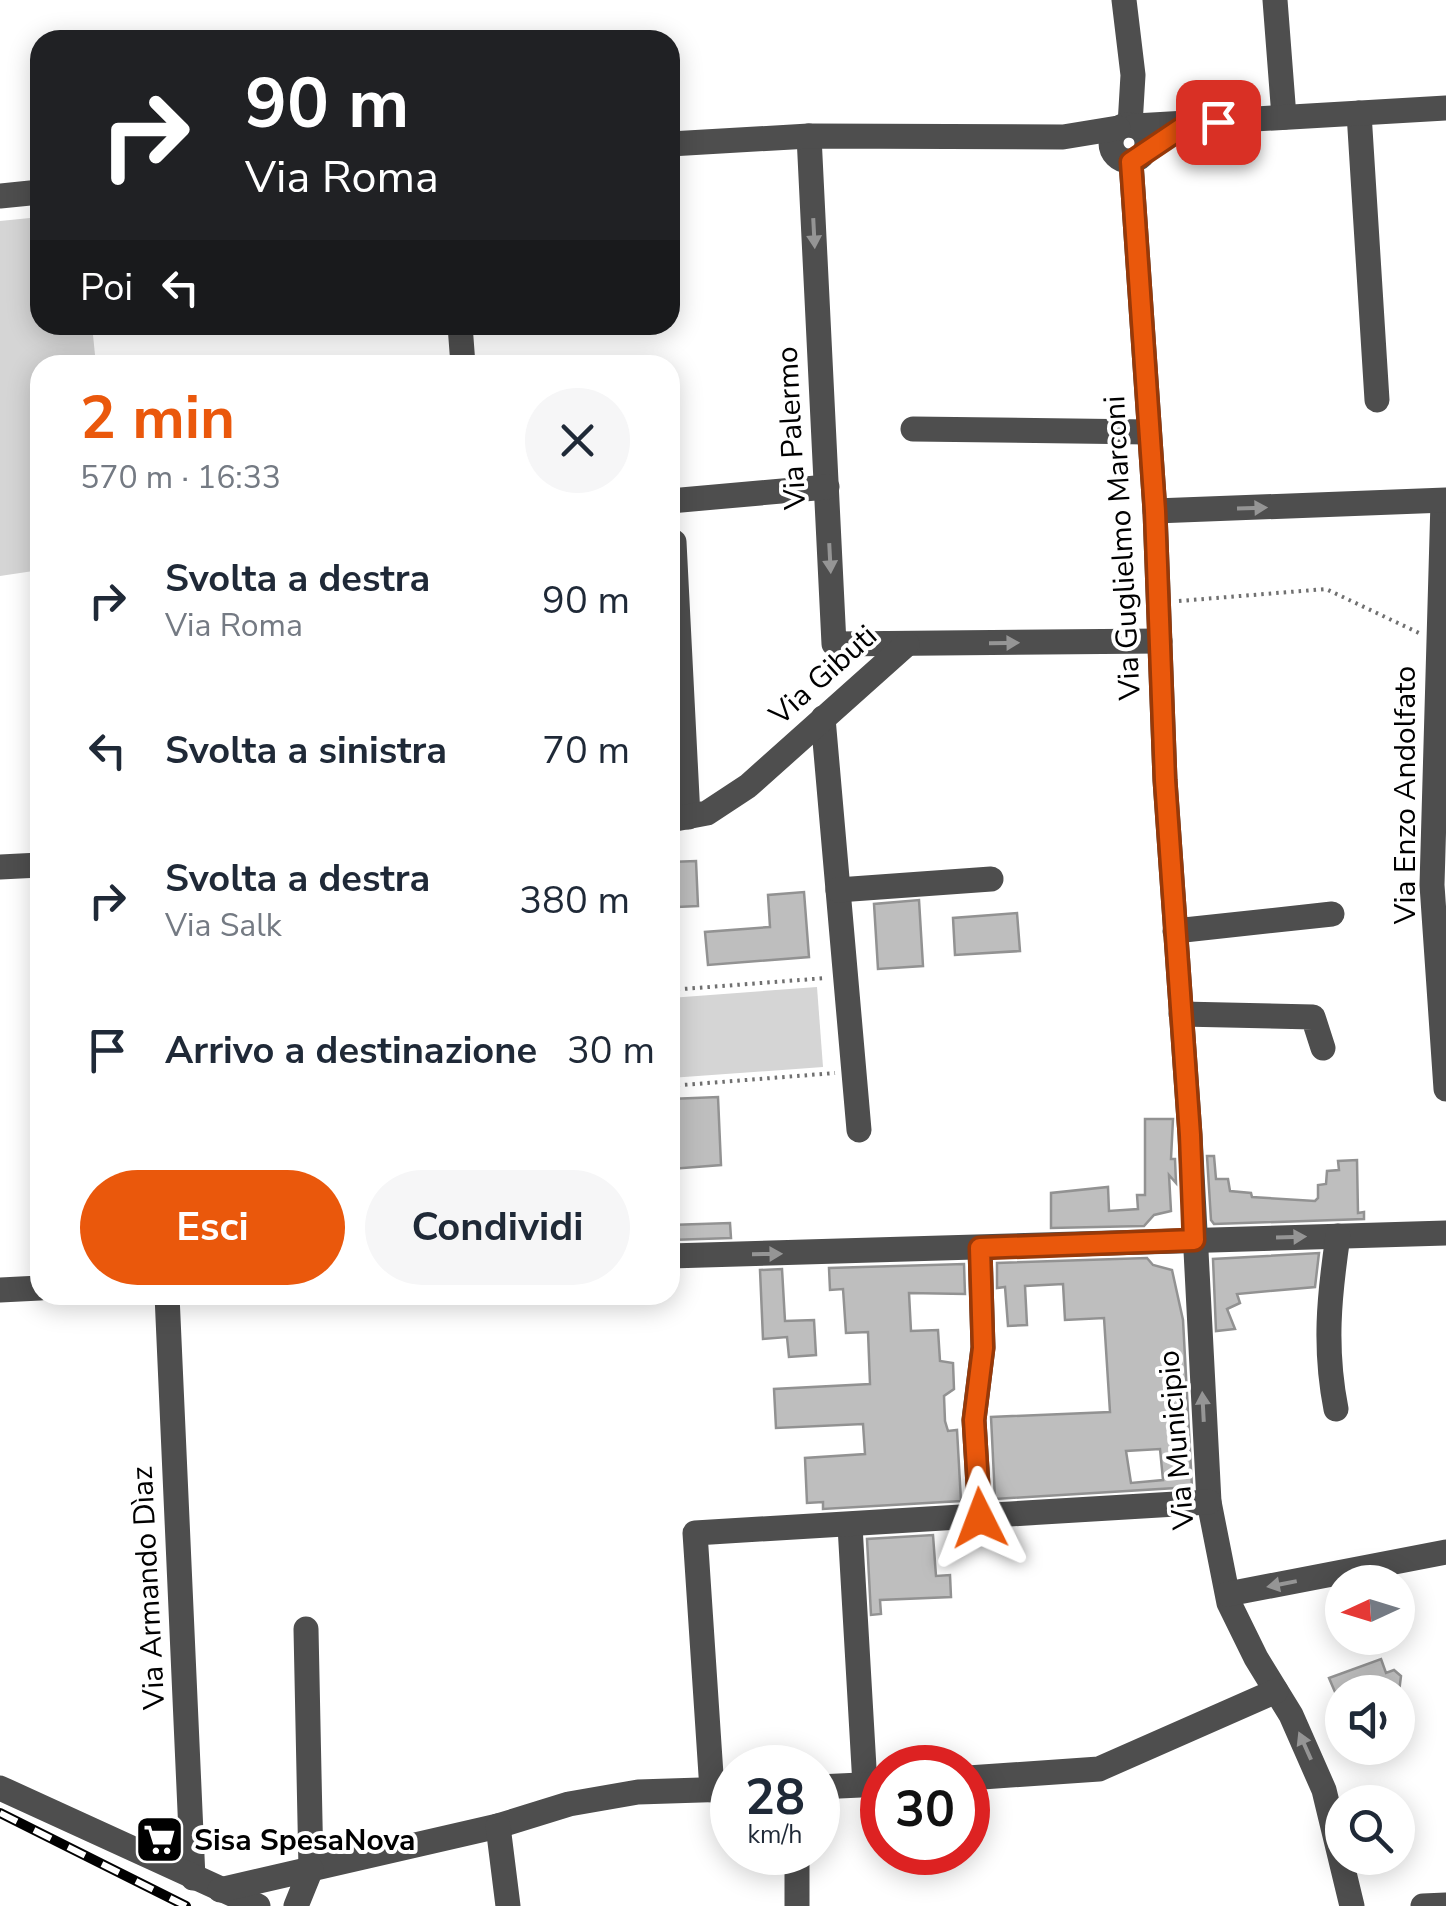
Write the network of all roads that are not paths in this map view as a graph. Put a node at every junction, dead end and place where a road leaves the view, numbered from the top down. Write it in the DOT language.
graph roads {
  1 [pos="1124,0"];
  2 [pos="1275,0"];
  3 [pos="1446,108"];
  4 [pos="1359,113"];
  5 [pos="1284,117"];
  6 [pos="1186,125"];
  7 [pos="1128,126"];
  8 [pos="809,136"];
  9 [pos="1064,137"];
  10 [pos="680,143"];
  11 [pos="1129,158"];
  12 [pos="30,193"];
  13 [pos="0,196"];
  14 [pos="1377,400"];
  15 [pos="913,429"];
  16 [pos="1150,432"];
  17 [pos="826,487"];
  18 [pos="680,500"];
  19 [pos="1444,501"];
  20 [pos="1155,511"];
  21 [pos="1160,641"];
  22 [pos="907,644"];
  23 [pos="823,718"];
  24 [pos="1440,791"];
  25 [pos="680,818"];
  26 [pos="30,866"];
  27 [pos="0,867"];
  28 [pos="990,879"];
  29 [pos="838,890"];
  30 [pos="1332,914"];
  31 [pos="1440,928"];
  32 [pos="1176,931"];
  33 [pos="1181,1014"];
  34 [pos="1323,1048"];
  35 [pos="1446,1089"];
  36 [pos="859,1130"];
  37 [pos="1446,1234"];
  38 [pos="1338,1236"];
  39 [pos="1194,1240"];
  40 [pos="980,1248"];
  41 [pos="680,1256"];
  42 [pos="30,1288"];
  43 [pos="0,1290"];
  44 [pos="167,1305"];
  45 [pos="1336,1410"];
  46 [pos="1209,1502"];
  47 [pos="980,1518"];
  48 [pos="850,1526"];
  49 [pos="1446,1552"];
  50 [pos="1228,1594"];
  51 [pos="306,1629"];
  52 [pos="1276,1691"];
  53 [pos="717,1745"];
  54 [pos="870,1745"];
  55 [pos="990,1776"];
  56 [pos="0,1788"];
  57 [pos="710,1789"];
  58 [pos="498,1826"];
  59 [pos="311,1869"];
  60 [pos="796,1875"];
  61 [pos="193,1878"];
  62 [pos="220,1890"];
  63 [pos="258,1906"];
  64 [pos="296,1906"];
  65 [pos="508,1906"];
  66 [pos="797,1906"];
  67 [pos="1352,1906"];
  68 [pos="1423,1906"];
  69 [pos="1446,1906"];
  1 -- 7 [label="street"];
  2 -- 5 [label="street"];
  3 -- 4 [label="street"];
  4 -- 5 [label="street"];
  4 -- 14 [label="street"];
  5 -- 6 [label="street"];
  6 -- 7 [label="street"];
  6 -- 11 [label="street"];
  7 -- 9 [label="street"];
  7 -- 11 [label="street, Via Guglielmo Marconi"];
  8 -- 9 [label="street"];
  8 -- 10 [label="street"];
  8 -- 17 [label="street, Via Palermo, one-way"];
  9 -- 11 [label="street"];
  11 -- 16 [label="street, Via Guglielmo Marconi"];
  12 -- 13 [label="street"];
  15 -- 16 [label="street"];
  16 -- 20 [label="street, Via Guglielmo Marconi"];
  17 -- 18 [label="street"];
  17 -- 22 [label="street, Via Palermo, one-way"];
  20 -- 19 [label="street, one-way"];
  19 -- 24 [label="street, Via Enzo Andolfato"];
  20 -- 21 [label="street, Via Guglielmo Marconi"];
  22 -- 21 [label="street, Via Gibuti, one-way"];
  21 -- 32 [label="street, Via Guglielmo Marconi"];
  22 -- 23 [label="street, Via Gibuti"];
  23 -- 25 [label="street, Via Gibuti"];
  23 -- 29 [label="street"];
  24 -- 31 [label="street, Via Enzo Andolfato"];
  26 -- 27 [label="street"];
  28 -- 29 [label="street"];
  29 -- 36 [label="street"];
  30 -- 32 [label="street"];
  31 -- 35 [label="street, Via Enzo Andolfato"];
  32 -- 33 [label="street, Via Guglielmo Marconi"];
  33 -- 34 [label="street"];
  33 -- 39 [label="street, Via Guglielmo Marconi"];
  37 -- 38 [label="street"];
  39 -- 38 [label="street, one-way"];
  38 -- 45 [label="street"];
  39 -- 40 [label="street"];
  46 -- 39 [label="street, Via Municipio, one-way"];
  41 -- 40 [label="street, one-way"];
  40 -- 47 [label="street"];
  42 -- 43 [label="street"];
  44 -- 61 [label="street, Via Armando Dìaz"];
  46 -- 47 [label="street"];
  46 -- 50 [label="street, Via Municipio"];
  47 -- 48 [label="street"];
  48 -- 53 [label="street"];
  48 -- 54 [label="street"];
  49 -- 50 [label="street, one-way"];
  50 -- 52 [label="street, Via Municipio"];
  51 -- 59 [label="street"];
  52 -- 55 [label="street"];
  67 -- 52 [label="street, Via Municipio, one-way"];
  56 -- 61 [label="street"];
  57 -- 58 [label="street"];
  58 -- 59 [label="street"];
  58 -- 65 [label="street"];
  59 -- 62 [label="street"];
  59 -- 64 [label="street"];
  60 -- 66 [label="street"];
  61 -- 62 [label="street"];
  62 -- 63 [label="street"];
  68 -- 69 [label="street"];
}
